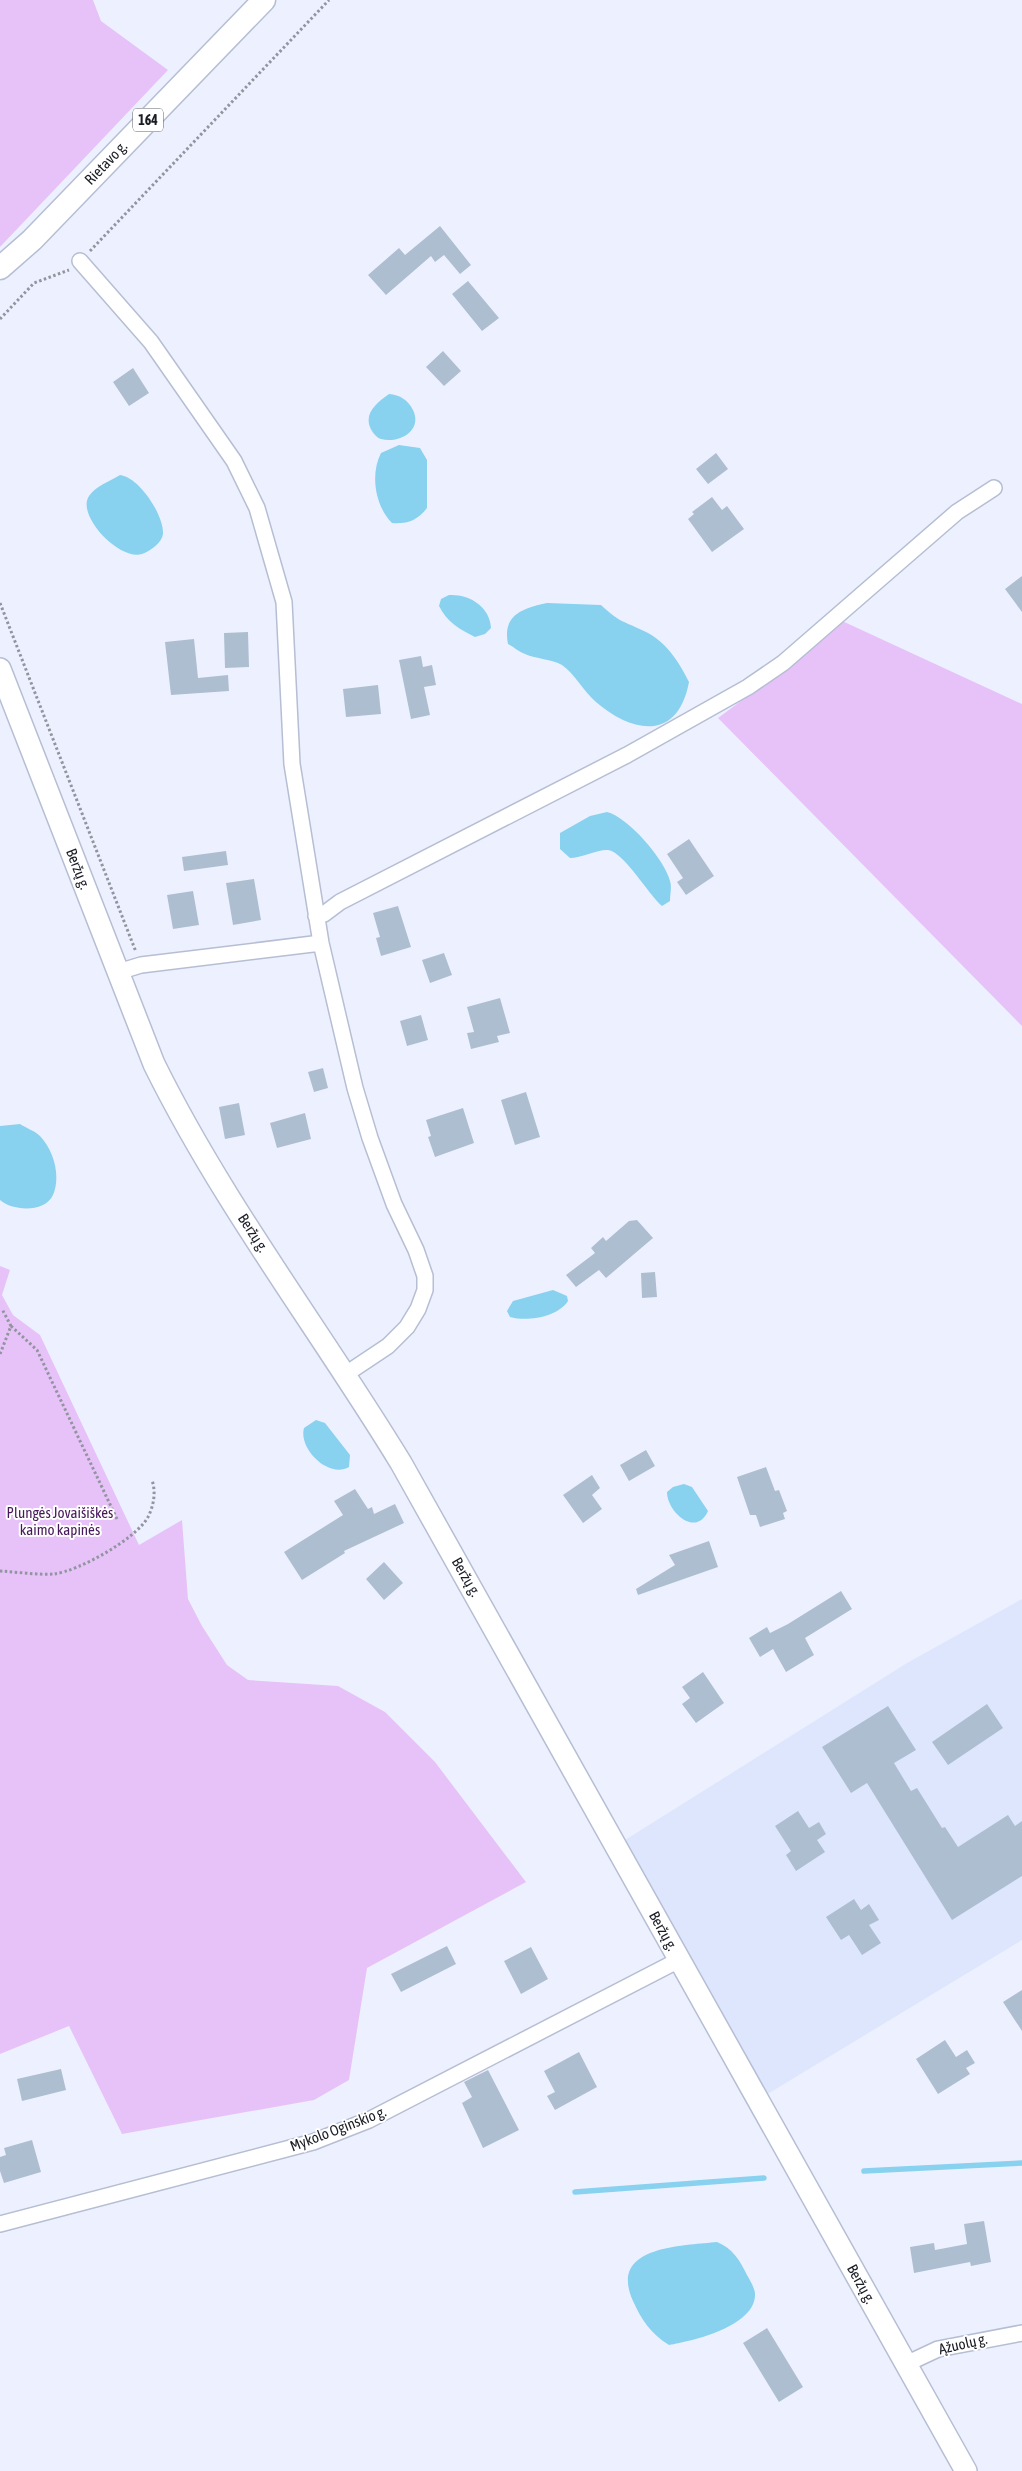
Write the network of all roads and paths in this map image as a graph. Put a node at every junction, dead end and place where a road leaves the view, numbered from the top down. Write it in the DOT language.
graph roads {
  1 [pos="264,0"];
  2 [pos="329,0"];
  3 [pos="32,240"];
  4 [pos="80,262"];
  5 [pos="0,268"];
  6 [pos="0,282"];
  7 [pos="0,319"];
  8 [pos="994,488"];
  9 [pos="0,603"];
  10 [pos="0,669"];
  11 [pos="316,916"];
  12 [pos="321,943"];
  13 [pos="141,965"];
  14 [pos="118,972"];
  15 [pos="2,1309"];
  16 [pos="11,1326"];
  17 [pos="0,1354"];
  18 [pos="346,1374"];
  19 [pos="152,1480"];
  20 [pos="118,1518"];
  21 [pos="0,1571"];
  22 [pos="679,1960"];
  23 [pos="0,2224"];
  24 [pos="1022,2333"];
  25 [pos="906,2364"];
  26 [pos="966,2471"];
  1 -- 3 [label="main road, Rietavo g. / 164"];
  2 -- 4 [label="path"];
  3 -- 5 [label="main road, Rietavo g. / 164"];
  3 -- 6 [label="main road, Rietavo g. / 164"];
  4 -- 7 [label="path"];
  4 -- 11 [label="street"];
  8 -- 11 [label="street"];
  9 -- 13 [label="path"];
  10 -- 14 [label="main road, Beržų g."];
  11 -- 12 [label="street"];
  12 -- 13 [label="street"];
  12 -- 18 [label="street"];
  13 -- 14 [label="street"];
  14 -- 18 [label="main road, Beržų g."];
  15 -- 16 [label="path"];
  16 -- 17 [label="path"];
  16 -- 20 [label="path"];
  18 -- 22 [label="main road, Beržų g."];
  19 -- 21 [label="path"];
  22 -- 23 [label="street, Mykolo Oginskio g."];
  22 -- 25 [label="main road, Beržų g."];
  24 -- 25 [label="street, Ąžuolų g."];
  25 -- 26 [label="main road, Beržų g."];
}
